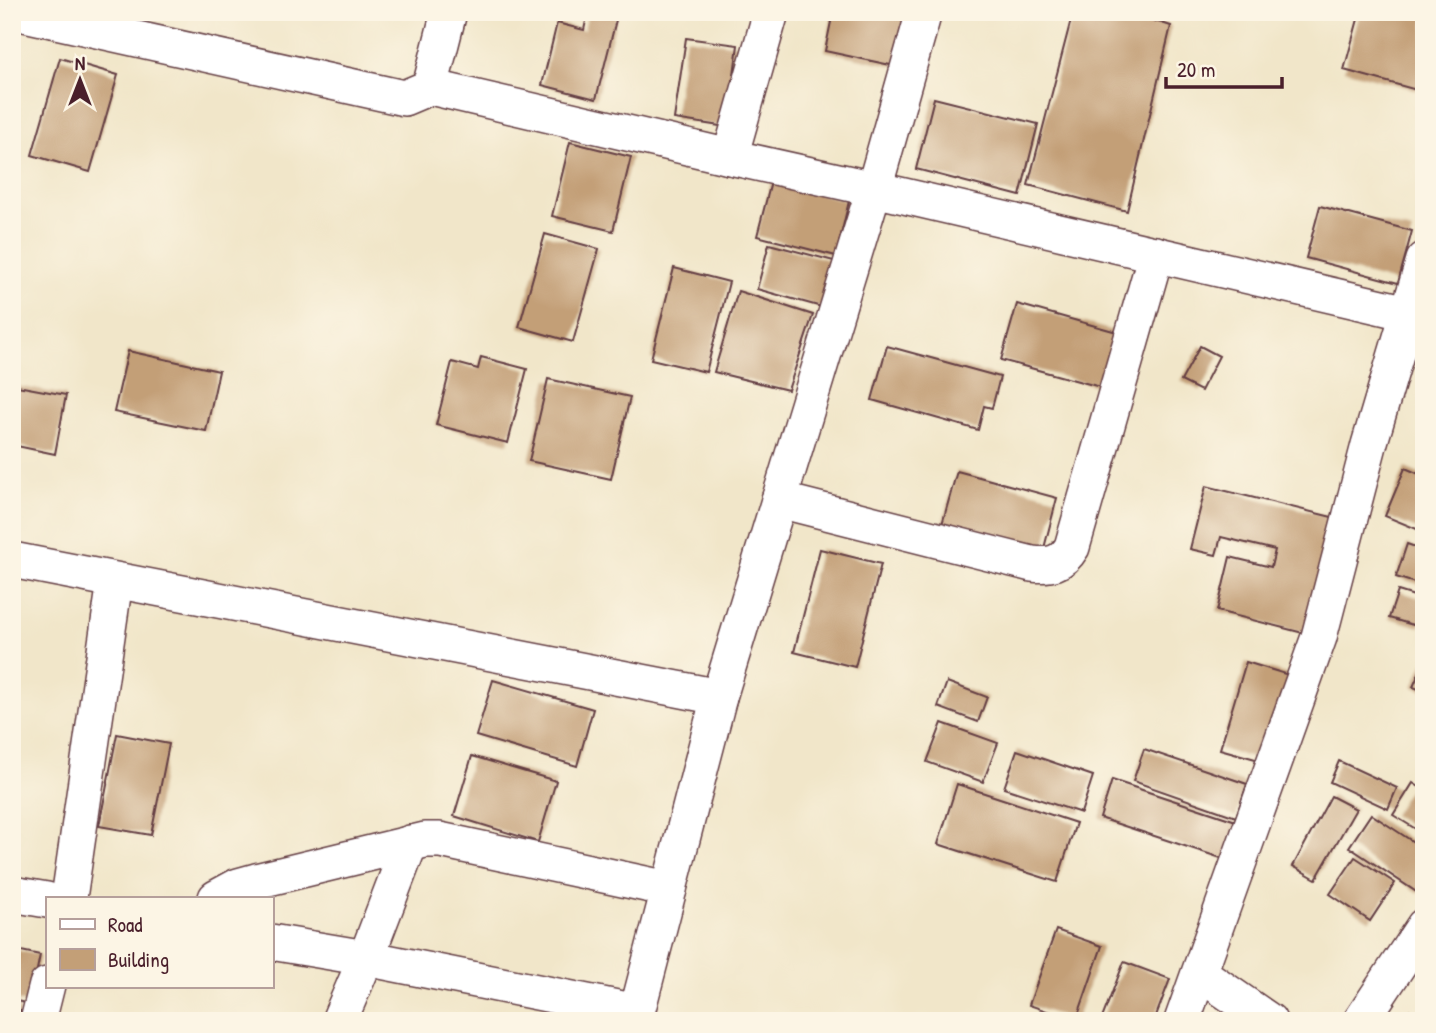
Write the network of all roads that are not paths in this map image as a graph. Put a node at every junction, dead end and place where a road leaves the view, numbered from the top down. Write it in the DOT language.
graph roads {
  1 [pos="15,12"];
  2 [pos="449,12"];
  3 [pos="771,12"];
  4 [pos="923,12"];
  5 [pos="430,88"];
  6 [pos="730,157"];
  7 [pos="874,188"];
  8 [pos="1156,254"];
  9 [pos="1424,260"];
  10 [pos="1416,318"];
  11 [pos="779,500"];
  12 [pos="12,560"];
  13 [pos="115,581"];
  14 [pos="719,697"];
  15 [pos="410,843"];
  16 [pos="669,889"];
  17 [pos="12,894"];
  18 [pos="69,897"];
  19 [pos="218,897"];
  20 [pos="46,900"];
  21 [pos="1424,926"];
  22 [pos="273,942"];
  23 [pos="366,958"];
  24 [pos="1201,974"];
  25 [pos="46,988"];
  26 [pos="645,1018"];
  27 [pos="38,1021"];
  28 [pos="339,1021"];
  29 [pos="1182,1021"];
  30 [pos="1269,1021"];
  31 [pos="1361,1021"];
  1 -- 5 [label="street"];
  2 -- 5 [label="street"];
  3 -- 6 [label="street"];
  4 -- 7 [label="street"];
  5 -- 6 [label="street"];
  6 -- 7 [label="street"];
  7 -- 8 [label="street"];
  7 -- 11 [label="street"];
  8 -- 10 [label="street"];
  8 -- 11 [label="street"];
  9 -- 10 [label="street"];
  10 -- 24 [label="street"];
  11 -- 14 [label="street"];
  12 -- 13 [label="street"];
  13 -- 14 [label="street"];
  13 -- 18 [label="street"];
  14 -- 16 [label="street"];
  15 -- 16 [label="street"];
  15 -- 19 [label="street"];
  15 -- 23 [label="street"];
  16 -- 26 [label="street"];
  17 -- 20 [label="street"];
  21 -- 31 [label="street"];
  22 -- 23 [label="street"];
  23 -- 26 [label="street"];
  23 -- 28 [label="street"];
  24 -- 29 [label="street"];
  24 -- 30 [label="street"];
  25 -- 27 [label="street"];
}
